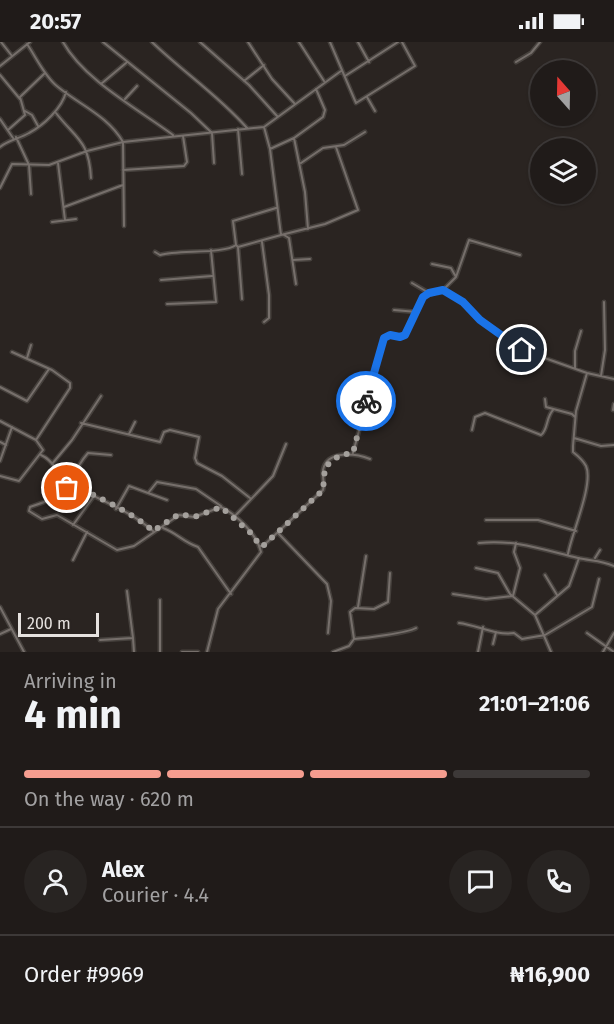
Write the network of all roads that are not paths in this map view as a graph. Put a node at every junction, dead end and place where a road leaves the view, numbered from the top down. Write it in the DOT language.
graph roads {
  1 [pos="1,42"];
  2 [pos="63,42"];
  3 [pos="104,42"];
  4 [pos="152,42"];
  5 [pos="200,42"];
  6 [pos="248,42"];
  7 [pos="299,42"];
  8 [pos="330,42"];
  9 [pos="358,42"];
  10 [pos="400,42"];
  11 [pos="540,42"];
  12 [pos="29,43"];
  13 [pos="12,56"];
  14 [pos="127,62"];
  15 [pos="369,62"];
  16 [pos="516,63"];
  17 [pos="264,65"];
  18 [pos="0,66"];
  19 [pos="341,71"];
  20 [pos="46,72"];
  21 [pos="0,75"];
  22 [pos="344,76"];
  23 [pos="244,81"];
  24 [pos="324,81"];
  25 [pos="101,84"];
  26 [pos="137,86"];
  27 [pos="315,88"];
  28 [pos="66,92"];
  29 [pos="367,97"];
  30 [pos="20,99"];
  31 [pos="125,99"];
  32 [pos="296,104"];
  33 [pos="25,111"];
  34 [pos="375,111"];
  35 [pos="56,112"];
  36 [pos="278,116"];
  37 [pos="0,119"];
  38 [pos="38,126"];
  39 [pos="264,127"];
  40 [pos="247,128"];
  41 [pos="238,129"];
  42 [pos="8,130"];
  43 [pos="365,132"];
  44 [pos="212,133"];
  45 [pos="172,135"];
  46 [pos="183,135"];
  47 [pos="12,137"];
  48 [pos="294,138"];
  49 [pos="123,142"];
  50 [pos="0,147"];
  51 [pos="336,147"];
  52 [pos="270,149"];
  53 [pos="87,151"];
  54 [pos="58,163"];
  55 [pos="214,163"];
  56 [pos="301,163"];
  57 [pos="30,165"];
  58 [pos="123,170"];
  59 [pos="242,174"];
  60 [pos="92,178"];
  61 [pos="123,185"];
  62 [pos="0,188"];
  63 [pos="31,194"];
  64 [pos="64,207"];
  65 [pos="276,208"];
  66 [pos="76,219"];
  67 [pos="65,220"];
  68 [pos="52,222"];
  69 [pos="124,226"];
  70 [pos="308,229"];
  71 [pos="281,235"];
  72 [pos="262,242"];
  73 [pos="237,246"];
  74 [pos="211,250"];
  75 [pos="155,252"];
  76 [pos="520,255"];
  77 [pos="293,260"];
  78 [pos="310,260"];
  79 [pos="432,264"];
  80 [pos="212,276"];
  81 [pos="456,277"];
  82 [pos="161,280"];
  83 [pos="412,283"];
  84 [pos="296,284"];
  85 [pos="443,290"];
  86 [pos="429,293"];
  87 [pos="242,299"];
  88 [pos="604,302"];
  89 [pos="167,304"];
  90 [pos="394,310"];
  91 [pos="417,312"];
  92 [pos="264,322"];
  93 [pos="581,331"];
  94 [pos="31,345"];
  95 [pos="12,352"];
  96 [pos="27,358"];
  97 [pos="49,369"];
  98 [pos="575,369"];
  99 [pos="587,373"];
  100 [pos="602,376"];
  101 [pos="614,379"];
  102 [pos="0,387"];
  103 [pos="101,396"];
  104 [pos="545,399"];
  105 [pos="614,405"];
  106 [pos="553,410"];
  107 [pos="613,410"];
  108 [pos="574,414"];
  109 [pos="0,421"];
  110 [pos="135,422"];
  111 [pos="81,423"];
  112 [pos="13,426"];
  113 [pos="472,430"];
  114 [pos="129,434"];
  115 [pos="574,438"];
  116 [pos="36,440"];
  117 [pos="0,442"];
  118 [pos="286,444"];
  119 [pos="614,445"];
  120 [pos="6,446"];
  121 [pos="353,453"];
  122 [pos="41,455"];
  123 [pos="111,455"];
  124 [pos="370,459"];
  125 [pos="0,461"];
  126 [pos="52,464"];
  127 [pos="0,476"];
  128 [pos="69,483"];
  129 [pos="149,492"];
  130 [pos="94,495"];
  131 [pos="250,498"];
  132 [pos="167,500"];
  133 [pos="221,507"];
  134 [pos="116,509"];
  135 [pos="234,517"];
  136 [pos="486,520"];
  137 [pos="73,525"];
  138 [pos="162,528"];
  139 [pos="153,531"];
  140 [pos="576,531"];
  141 [pos="87,532"];
  142 [pos="278,533"];
  143 [pos="479,543"];
  144 [pos="516,543"];
  145 [pos="260,546"];
  146 [pos="600,550"];
  147 [pos="568,554"];
  148 [pos="366,556"];
  149 [pos="579,558"];
  150 [pos="595,558"];
  151 [pos="73,560"];
  152 [pos="614,565"];
  153 [pos="476,567"];
  154 [pos="390,573"];
  155 [pos="545,575"];
  156 [pos="599,579"];
  157 [pos="127,591"];
  158 [pos="231,594"];
  159 [pos="453,594"];
  160 [pos="513,596"];
  161 [pos="557,596"];
  162 [pos="160,600"];
  163 [pos="0,607"];
  164 [pos="358,608"];
  165 [pos="535,615"];
  166 [pos="459,623"];
  167 [pos="483,627"];
  168 [pos="12,628"];
  169 [pos="416,628"];
  170 [pos="496,632"];
  171 [pos="328,633"];
  172 [pos="588,633"];
  173 [pos="614,633"];
  174 [pos="0,634"];
  175 [pos="543,636"];
  176 [pos="133,638"];
  177 [pos="354,639"];
  178 [pos="100,640"];
  179 [pos="493,644"];
  180 [pos="605,647"];
  181 [pos="24,652"];
  182 [pos="134,652"];
  183 [pos="160,652"];
  184 [pos="182,652"];
  185 [pos="198,652"];
  186 [pos="207,652"];
  187 [pos="333,652"];
  188 [pos="478,652"];
  189 [pos="551,652"];
  190 [pos="603,652"];
  191 [pos="614,652"];
  1 -- 13 [label="street"];
  2 -- 25 [label="street"];
  3 -- 14 [label="street"];
  4 -- 40 [label="street"];
  5 -- 23 [label="street"];
  6 -- 17 [label="street"];
  7 -- 24 [label="street"];
  8 -- 19 [label="street"];
  9 -- 15 [label="street"];
  10 -- 15 [label="street"];
  10 -- 29 [label="street"];
  11 -- 16 [label="street"];
  12 -- 13 [label="street"];
  12 -- 20 [label="street"];
  13 -- 18 [label="street"];
  14 -- 25 [label="street"];
  14 -- 44 [label="street"];
  15 -- 22 [label="street"];
  17 -- 23 [label="street"];
  17 -- 32 [label="street"];
  19 -- 22 [label="street"];
  19 -- 24 [label="street"];
  20 -- 28 [label="street"];
  20 -- 30 [label="street"];
  21 -- 30 [label="street"];
  22 -- 29 [label="street"];
  23 -- 36 [label="street"];
  24 -- 27 [label="street"];
  25 -- 31 [label="street"];
  26 -- 31 [label="street"];
  27 -- 32 [label="street"];
  27 -- 48 [label="street"];
  28 -- 35 [label="street"];
  28 -- 49 [label="street"];
  29 -- 34 [label="street"];
  30 -- 33 [label="street"];
  31 -- 45 [label="street"];
  32 -- 36 [label="street"];
  33 -- 38 [label="street"];
  33 -- 42 [label="street"];
  35 -- 38 [label="street"];
  35 -- 53 [label="street"];
  36 -- 39 [label="street"];
  37 -- 42 [label="street"];
  38 -- 47 [label="street"];
  39 -- 40 [label="street"];
  39 -- 52 [label="street"];
  40 -- 41 [label="street"];
  41 -- 44 [label="street"];
  41 -- 59 [label="street"];
  42 -- 47 [label="street"];
  43 -- 51 [label="street"];
  44 -- 46 [label="street"];
  44 -- 55 [label="street"];
  45 -- 46 [label="street"];
  45 -- 49 [label="street"];
  46 -- 58 [label="street"];
  47 -- 50 [label="street"];
  47 -- 57 [label="street"];
  48 -- 52 [label="street"];
  48 -- 56 [label="street"];
  49 -- 53 [label="street"];
  49 -- 58 [label="street"];
  51 -- 56 [label="street"];
  51 -- 70 [label="street"];
  52 -- 65 [label="street"];
  53 -- 54 [label="street"];
  53 -- 60 [label="street"];
  54 -- 57 [label="street"];
  54 -- 64 [label="street"];
  56 -- 70 [label="street"];
  57 -- 62 [label="street"];
  57 -- 63 [label="street"];
  58 -- 61 [label="street"];
  61 -- 64 [label="street"];
  61 -- 69 [label="street"];
  64 -- 67 [label="street"];
  65 -- 71 [label="street"];
  65 -- 73 [label="street"];
  66 -- 67 [label="street"];
  67 -- 68 [label="street"];
  70 -- 71 [label="street"];
  71 -- 72 [label="street"];
  71 -- 77 [label="street"];
  72 -- 73 [label="street"];
  72 -- 92 [label="street"];
  73 -- 74 [label="street"];
  73 -- 87 [label="street"];
  74 -- 75 [label="street"];
  74 -- 80 [label="street"];
  76 -- 81 [label="street"];
  77 -- 78 [label="street"];
  77 -- 84 [label="street"];
  79 -- 81 [label="street"];
  80 -- 82 [label="street"];
  80 -- 89 [label="street"];
  81 -- 85 [label="street"];
  83 -- 86 [label="street"];
  85 -- 86 [label="street"];
  85 -- 98 [label="street"];
  86 -- 91 [label="street"];
  88 -- 100 [label="street"];
  90 -- 91 [label="street"];
  91 -- 121 [label="street"];
  93 -- 98 [label="street"];
  94 -- 96 [label="street"];
  95 -- 96 [label="street"];
  96 -- 97 [label="street"];
  97 -- 102 [label="street"];
  97 -- 116 [label="street"];
  98 -- 99 [label="street"];
  99 -- 100 [label="street"];
  99 -- 108 [label="street"];
  100 -- 101 [label="street"];
  103 -- 111 [label="street"];
  104 -- 106 [label="street"];
  105 -- 107 [label="street"];
  106 -- 108 [label="street"];
  106 -- 113 [label="street"];
  108 -- 115 [label="street"];
  109 -- 112 [label="street"];
  110 -- 114 [label="street"];
  111 -- 114 [label="street"];
  111 -- 126 [label="street"];
  112 -- 116 [label="street"];
  112 -- 120 [label="street"];
  114 -- 131 [label="street"];
  115 -- 119 [label="street"];
  115 -- 140 [label="street"];
  116 -- 122 [label="street"];
  117 -- 120 [label="street"];
  118 -- 131 [label="street"];
  120 -- 125 [label="street"];
  121 -- 124 [label="street"];
  121 -- 142 [label="street"];
  122 -- 126 [label="street"];
  122 -- 127 [label="street"];
  123 -- 128 [label="street"];
  126 -- 128 [label="street"];
  128 -- 130 [label="street"];
  128 -- 137 [label="street"];
  129 -- 132 [label="street"];
  129 -- 133 [label="street"];
  129 -- 134 [label="street"];
  130 -- 134 [label="street"];
  130 -- 137 [label="street"];
  131 -- 135 [label="street"];
  133 -- 135 [label="street"];
  133 -- 138 [label="street"];
  134 -- 139 [label="street"];
  135 -- 145 [label="street"];
  136 -- 140 [label="street"];
  137 -- 141 [label="street"];
  138 -- 139 [label="street"];
  138 -- 158 [label="street"];
  139 -- 141 [label="street"];
  140 -- 147 [label="street"];
  141 -- 151 [label="street"];
  142 -- 145 [label="street"];
  142 -- 171 [label="street"];
  143 -- 144 [label="street"];
  144 -- 147 [label="street"];
  144 -- 160 [label="street"];
  145 -- 158 [label="street"];
  146 -- 150 [label="street"];
  147 -- 149 [label="street"];
  148 -- 164 [label="street"];
  149 -- 150 [label="street"];
  149 -- 161 [label="street"];
  150 -- 152 [label="street"];
  153 -- 160 [label="street"];
  154 -- 164 [label="street"];
  155 -- 161 [label="street"];
  156 -- 175 [label="street"];
  157 -- 176 [label="street"];
  158 -- 186 [label="street"];
  159 -- 160 [label="street"];
  160 -- 165 [label="street"];
  161 -- 165 [label="street"];
  162 -- 183 [label="street"];
  163 -- 168 [label="street"];
  164 -- 177 [label="street"];
  165 -- 175 [label="street"];
  166 -- 167 [label="street"];
  167 -- 170 [label="street"];
  167 -- 188 [label="street"];
  168 -- 174 [label="street"];
  168 -- 181 [label="street"];
  169 -- 177 [label="street"];
  170 -- 175 [label="street"];
  170 -- 179 [label="street"];
  172 -- 180 [label="street"];
  173 -- 180 [label="street"];
  175 -- 189 [label="street"];
  176 -- 178 [label="street"];
  176 -- 182 [label="street"];
  177 -- 187 [label="street"];
  180 -- 190 [label="street"];
  180 -- 191 [label="street"];
  184 -- 185 [label="street"];
}
